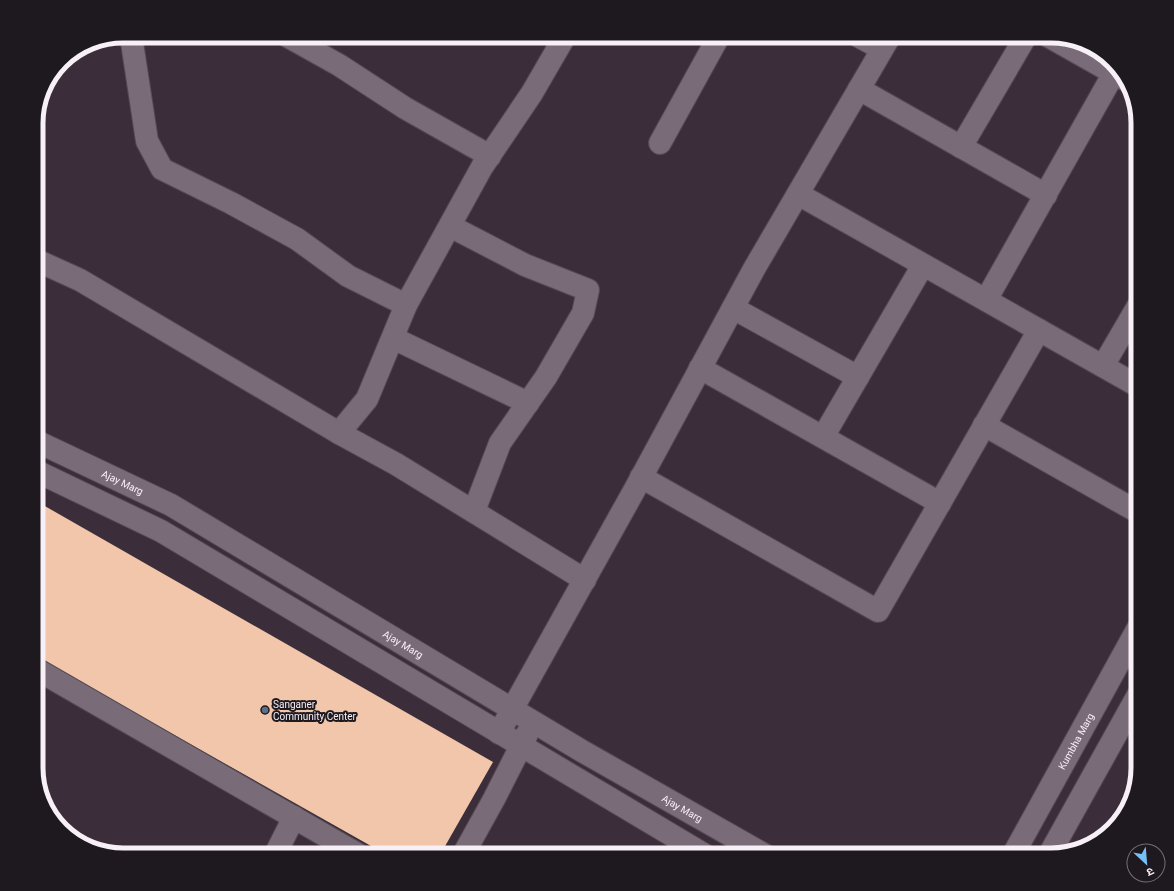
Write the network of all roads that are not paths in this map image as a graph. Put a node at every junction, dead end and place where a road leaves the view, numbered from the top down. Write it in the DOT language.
graph roads {
  1 [pos="132,43"];
  2 [pos="300,43"];
  3 [pos="561,43"];
  4 [pos="715,43"];
  5 [pos="886,43"];
  6 [pos="1022,43"];
  7 [pos="1066,45"];
  8 [pos="1112,72"];
  9 [pos="1117,79"];
  10 [pos="859,89"];
  11 [pos="660,143"];
  12 [pos="961,147"];
  13 [pos="490,156"];
  14 [pos="798,194"];
  15 [pos="1046,195"];
  16 [pos="450,226"];
  17 [pos="43,263"];
  18 [pos="923,265"];
  19 [pos="986,300"];
  20 [pos="406,306"];
  21 [pos="733,308"];
  22 [pos="1131,318"];
  23 [pos="1039,330"];
  24 [pos="393,338"];
  25 [pos="1103,366"];
  26 [pos="700,368"];
  27 [pos="858,377"];
  28 [pos="1131,382"];
  29 [pos="528,403"];
  30 [pos="984,425"];
  31 [pos="339,433"];
  32 [pos="823,437"];
  33 [pos="43,444"];
  34 [pos="43,475"];
  35 [pos="641,477"];
  36 [pos="940,503"];
  37 [pos="1131,508"];
  38 [pos="474,511"];
  39 [pos="585,580"];
  40 [pos="1131,641"];
  41 [pos="43,674"];
  42 [pos="1131,708"];
  43 [pos="513,710"];
  44 [pos="533,722"];
  45 [pos="499,733"];
  46 [pos="521,746"];
  47 [pos="294,817"];
  48 [pos="278,848"];
  49 [pos="347,848"];
  50 [pos="467,848"];
  51 [pos="693,848"];
  52 [pos="753,848"];
  53 [pos="1017,848"];
  54 [pos="1053,848"];
  1 -- 20 [label="street"];
  2 -- 13 [label="street"];
  3 -- 13 [label="street"];
  4 -- 11 [label="street"];
  5 -- 10 [label="street"];
  6 -- 12 [label="street"];
  7 -- 8 [label="street"];
  9 -- 15 [label="street"];
  10 -- 12 [label="street"];
  10 -- 14 [label="street"];
  12 -- 15 [label="street"];
  13 -- 16 [label="street"];
  14 -- 18 [label="street"];
  14 -- 21 [label="street"];
  15 -- 19 [label="street"];
  16 -- 20 [label="street"];
  16 -- 29 [label="street"];
  17 -- 31 [label="street"];
  18 -- 19 [label="street"];
  18 -- 27 [label="street"];
  19 -- 23 [label="street"];
  20 -- 24 [label="street"];
  21 -- 26 [label="street"];
  21 -- 27 [label="street"];
  22 -- 25 [label="street"];
  23 -- 25 [label="street"];
  23 -- 30 [label="street"];
  24 -- 29 [label="street"];
  24 -- 31 [label="street"];
  25 -- 28 [label="street"];
  26 -- 32 [label="street"];
  26 -- 35 [label="street"];
  27 -- 32 [label="street"];
  29 -- 38 [label="street"];
  30 -- 36 [label="street"];
  30 -- 37 [label="street"];
  31 -- 38 [label="street"];
  32 -- 36 [label="street"];
  33 -- 43 [label="street, Ajay Marg"];
  34 -- 45 [label="street"];
  35 -- 36 [label="street"];
  35 -- 39 [label="street"];
  38 -- 39 [label="street"];
  39 -- 43 [label="street"];
  40 -- 53 [label="street, Kumbha Marg"];
  41 -- 47 [label="street"];
  42 -- 54 [label="street"];
  43 -- 44 [label="street, Ajay Marg"];
  43 -- 45 [label="street"];
  44 -- 46 [label="street"];
  44 -- 52 [label="street, Ajay Marg"];
  45 -- 46 [label="street"];
  46 -- 50 [label="street"];
  46 -- 51 [label="street"];
  47 -- 48 [label="street"];
  47 -- 49 [label="street"];
}
